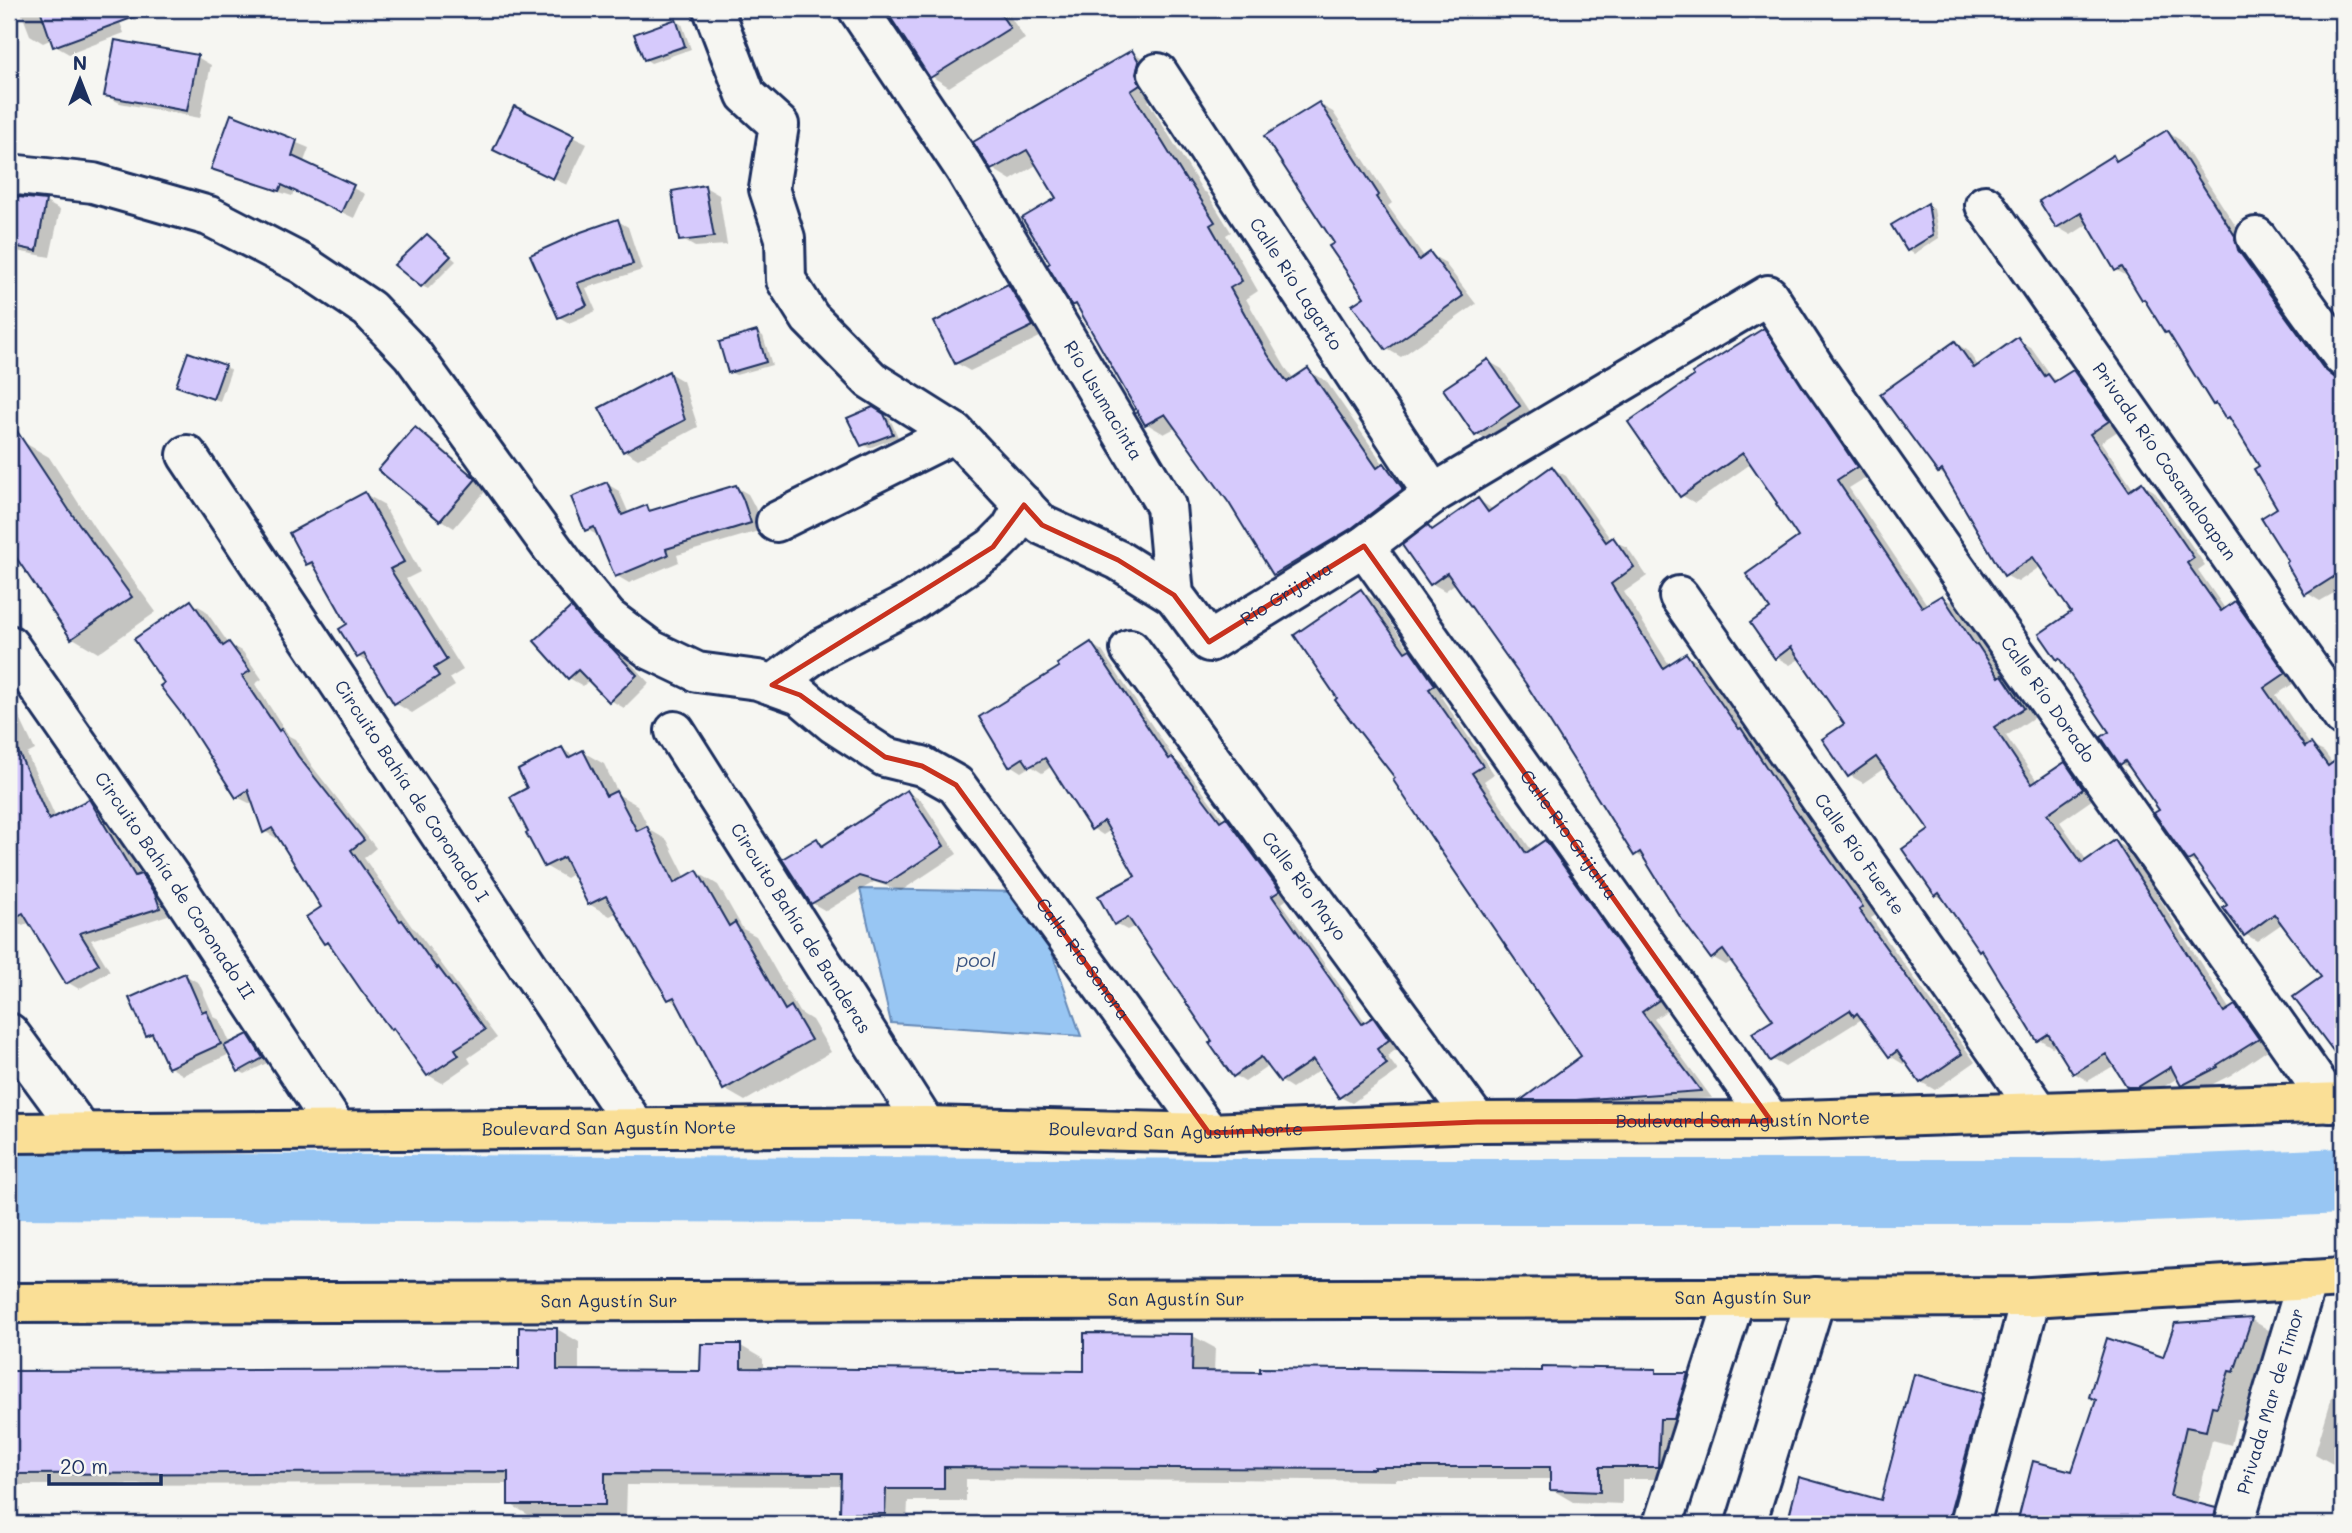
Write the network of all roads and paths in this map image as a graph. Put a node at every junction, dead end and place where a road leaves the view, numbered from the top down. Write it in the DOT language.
graph roads {
  1 [pos="713,9"];
  2 [pos="858,9"];
  3 [pos="1158,73"];
  4 [pos="9,174"];
  5 [pos="1985,205"];
  6 [pos="2256,237"];
  7 [pos="1768,295"];
  8 [pos="2343,357"];
  9 [pos="955,433"];
  10 [pos="187,455"];
  11 [pos="1433,494"];
  12 [pos="1024,505"];
  13 [pos="776,522"];
  14 [pos="1364,546"];
  15 [pos="1174,595"];
  16 [pos="1679,596"];
  17 [pos="9,645"];
  18 [pos="1130,649"];
  19 [pos="772,685"];
  20 [pos="2343,717"];
  21 [pos="675,731"];
  22 [pos="9,1033"];
  23 [pos="2337,1103"];
  24 [pos="2040,1113"];
  25 [pos="1771,1121"];
  26 [pos="1477,1122"];
  27 [pos="926,1126"];
  28 [pos="636,1128"];
  29 [pos="337,1130"];
  30 [pos="81,1131"];
  31 [pos="9,1133"];
  32 [pos="1209,1133"];
  33 [pos="2325,1279"];
  34 [pos="1816,1297"];
  35 [pos="2032,1297"];
  36 [pos="1735,1298"];
  37 [pos="9,1303"];
  38 [pos="1663,1524"];
  39 [pos="1746,1524"];
  40 [pos="1970,1524"];
  41 [pos="2234,1524"];
  1 -- 9 [label="street"];
  2 -- 15 [label="street, Río Usumacinta"];
  3 -- 11 [label="street, Calle Río Lagarto"];
  4 -- 19 [label="street"];
  5 -- 20 [label="street, Privada Río Cosamaloapan"];
  6 -- 8 [label="street"];
  7 -- 11 [label="street, Río Grijalva"];
  7 -- 23 [label="street, Calle Río Dorado"];
  9 -- 12 [label="street"];
  9 -- 13 [label="street"];
  10 -- 28 [label="street, Circuito Bahía de Coronado I"];
  11 -- 14 [label="street, Río Grijalva"];
  12 -- 15 [label="street"];
  12 -- 19 [label="street"];
  14 -- 15 [label="street, Río Grijalva"];
  14 -- 25 [label="street, Calle Río Grijalva"];
  16 -- 24 [label="street, Calle Río Fuerte"];
  17 -- 29 [label="street, Circuito Bahía de Coronado II"];
  18 -- 26 [label="street, Calle Río Mayo"];
  19 -- 32 [label="street, Calle Río Sonora"];
  21 -- 27 [label="street, Circuito Bahía de Banderas"];
  22 -- 30 [label="street"];
  23 -- 24 [label="main road, Boulevard San Agustín Norte"];
  24 -- 25 [label="main road, Boulevard San Agustín Norte"];
  25 -- 26 [label="main road, Boulevard San Agustín Norte"];
  26 -- 32 [label="main road, Boulevard San Agustín Norte"];
  27 -- 28 [label="main road, Boulevard San Agustín Norte"];
  27 -- 32 [label="main road, Boulevard San Agustín Norte"];
  28 -- 29 [label="main road, Boulevard San Agustín Norte"];
  29 -- 30 [label="main road, Boulevard San Agustín Norte"];
  30 -- 31 [label="main road, Boulevard San Agustín Norte"];
  33 -- 35 [label="main road, San Agustín Sur"];
  33 -- 41 [label="street, Privada Mar de Timor"];
  34 -- 35 [label="main road, San Agustín Sur"];
  34 -- 36 [label="main road, San Agustín Sur"];
  34 -- 39 [label="street"];
  35 -- 40 [label="street"];
  36 -- 37 [label="main road, San Agustín Sur"];
  36 -- 38 [label="street"];
}
